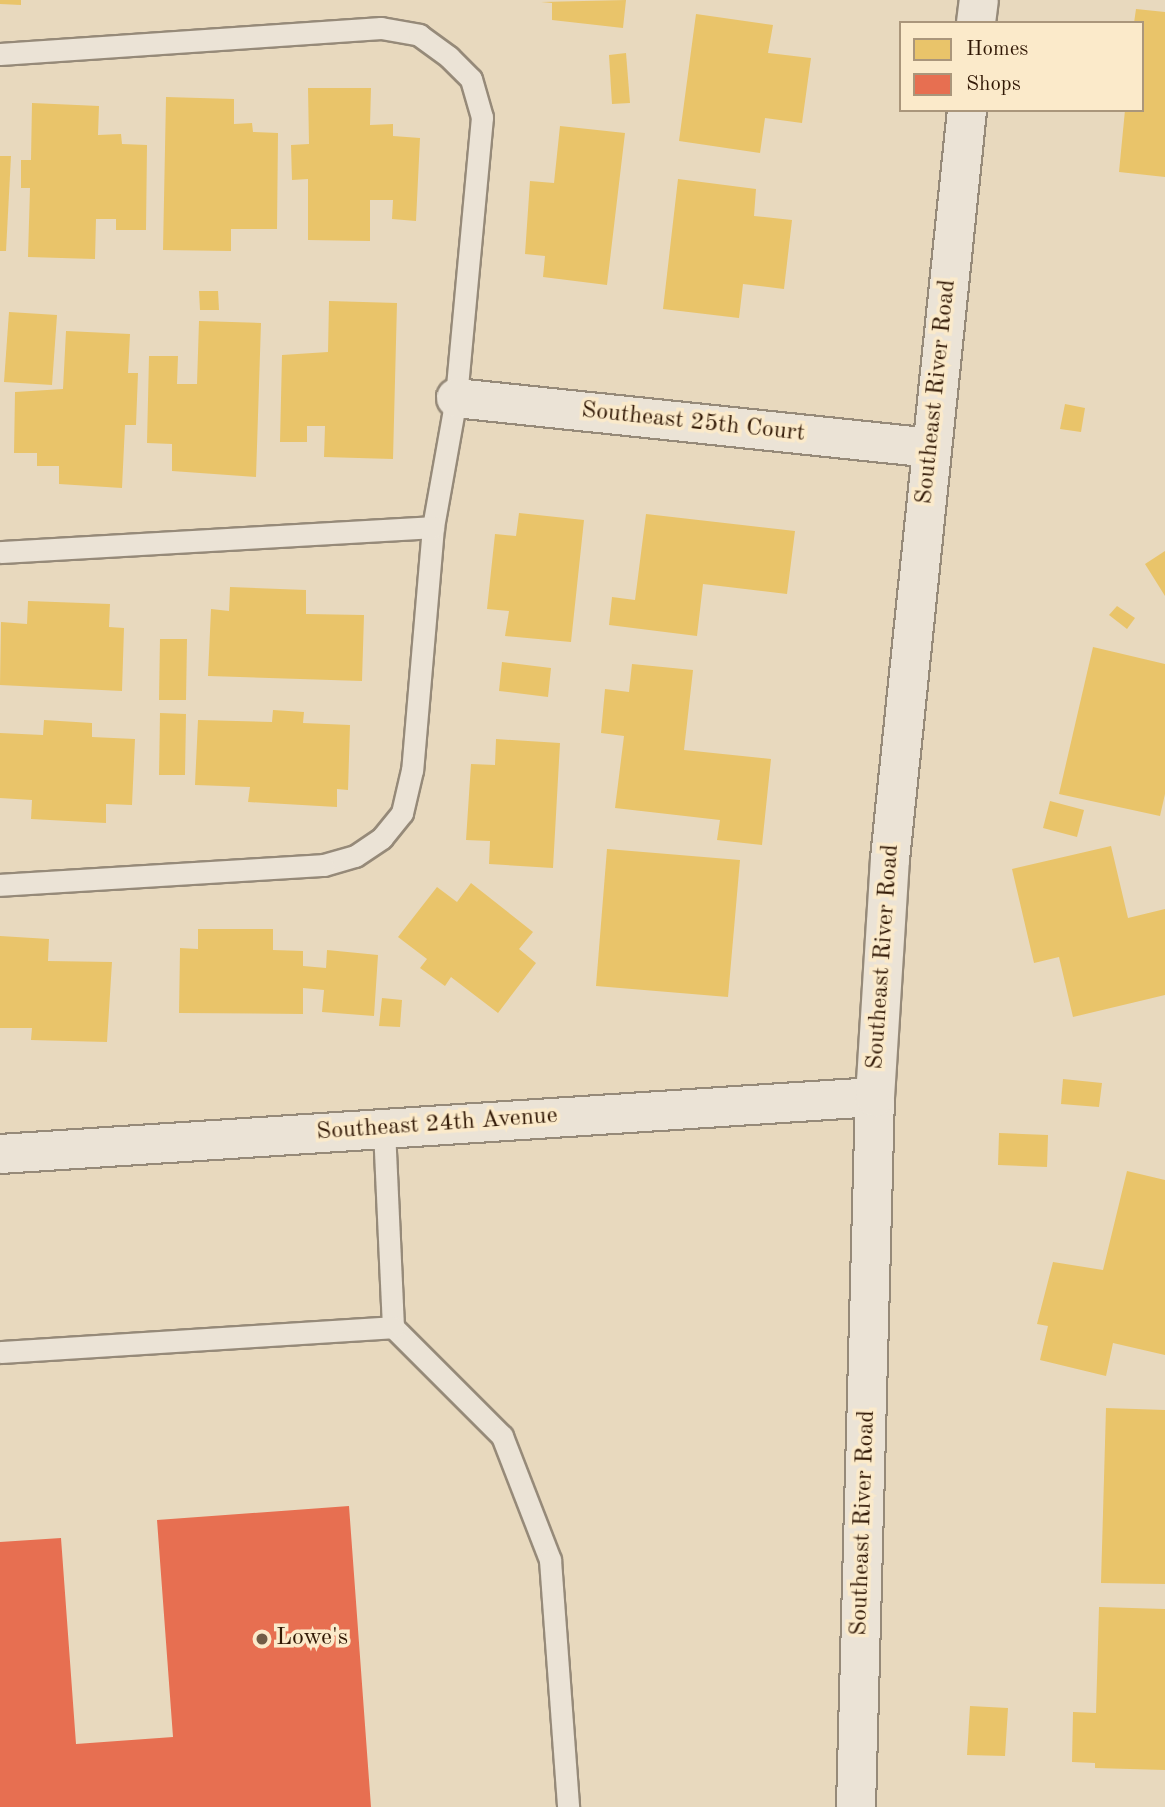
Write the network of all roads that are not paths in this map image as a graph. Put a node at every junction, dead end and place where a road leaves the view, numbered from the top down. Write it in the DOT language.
graph roads {
  1 [pos="979,0"];
  2 [pos="976,21"];
  3 [pos="0,54"];
  4 [pos="967,112"];
  5 [pos="456,398"];
  6 [pos="931,448"];
  7 [pos="433,527"];
  8 [pos="0,552"];
  9 [pos="0,885"];
  10 [pos="875,1097"];
  11 [pos="384,1129"];
  12 [pos="0,1154"];
  13 [pos="393,1327"];
  14 [pos="0,1352"];
  15 [pos="568,1807"];
  16 [pos="856,1807"];
  1 -- 2 [label="main road"];
  3 -- 5 [label="lane"];
  4 -- 6 [label="main road, Southeast River Road"];
  5 -- 6 [label="main road, Southeast 25th Court"];
  5 -- 7 [label="lane"];
  6 -- 10 [label="main road, Southeast River Road"];
  7 -- 8 [label="lane"];
  7 -- 9 [label="lane"];
  10 -- 11 [label="main road, Southeast 24th Avenue"];
  10 -- 16 [label="main road, Southeast River Road"];
  11 -- 12 [label="main road, Southeast 24th Avenue"];
  11 -- 13 [label="lane"];
  13 -- 14 [label="lane"];
  13 -- 15 [label="lane"];
}
